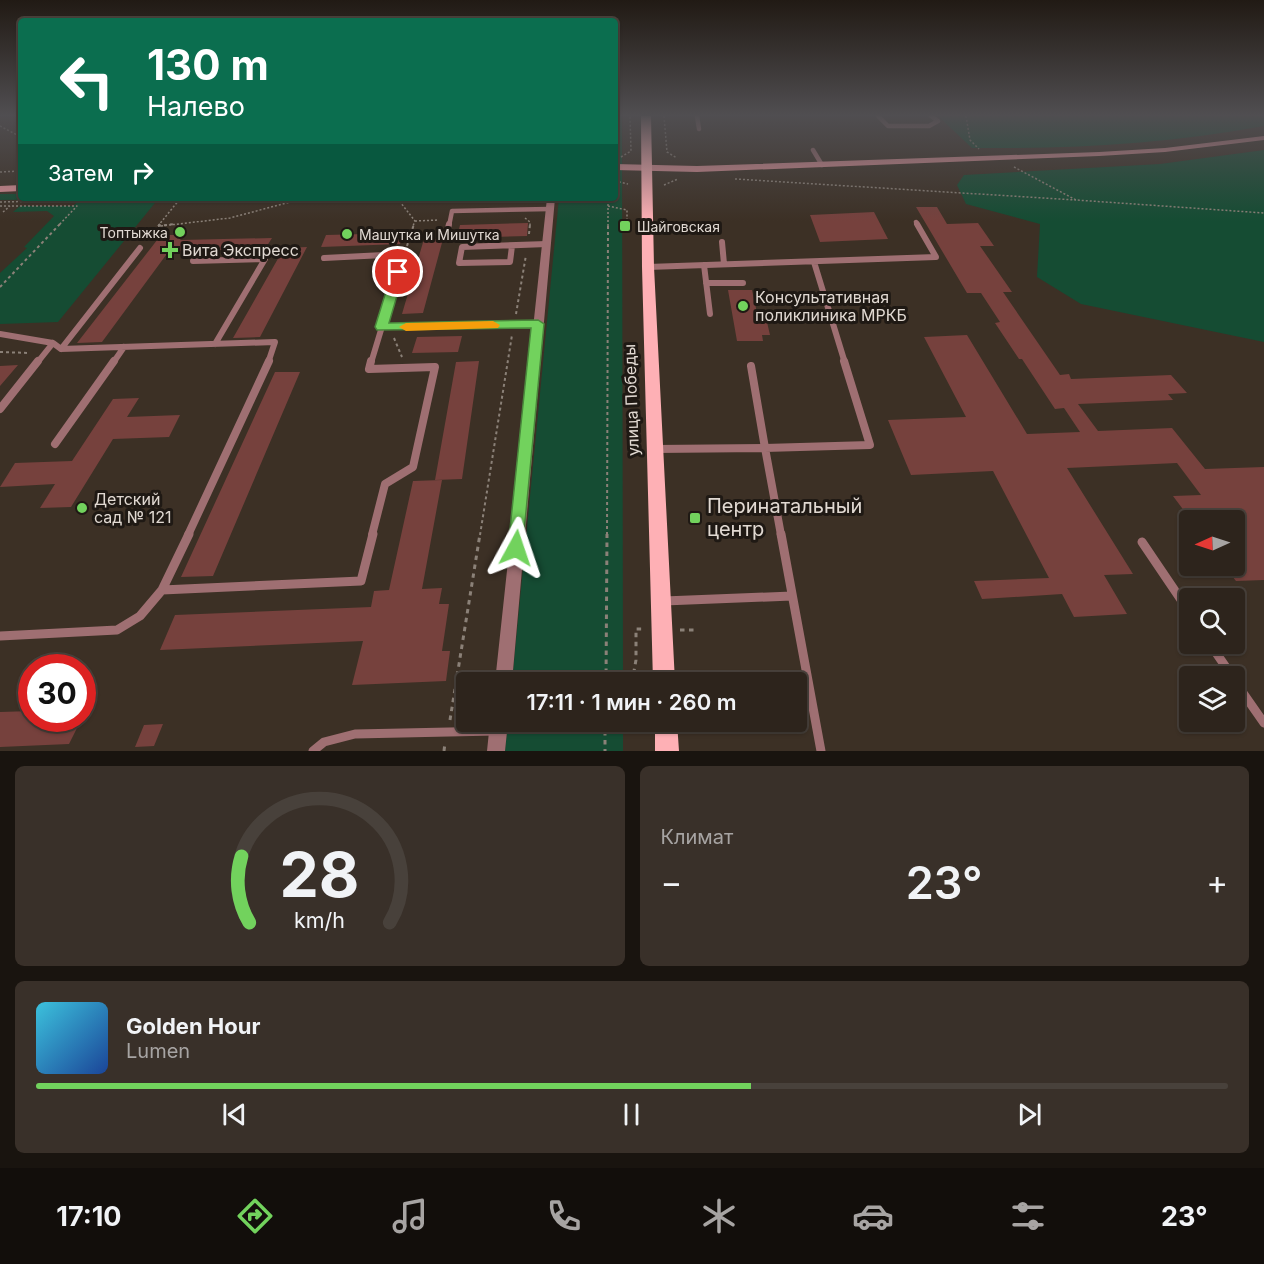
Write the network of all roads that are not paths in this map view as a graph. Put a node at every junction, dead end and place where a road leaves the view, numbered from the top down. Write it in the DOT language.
graph roads {
  1 [pos="646,151"];
  2 [pos="814,151"];
  3 [pos="1145,151"];
  4 [pos="822,165"];
  5 [pos="618,167"];
  6 [pos="646,170"];
  7 [pos="618,174"];
  8 [pos="0,181"];
  9 [pos="18,181"];
  10 [pos="18,188"];
  11 [pos="0,189"];
  12 [pos="551,203"];
  13 [pos="916,222"];
  14 [pos="448,228"];
  15 [pos="722,242"];
  16 [pos="547,244"];
  17 [pos="512,246"];
  18 [pos="140,248"];
  19 [pos="324,258"];
  20 [pos="193,261"];
  21 [pos="814,262"];
  22 [pos="724,264"];
  23 [pos="704,265"];
  24 [pos="648,267"];
  25 [pos="706,283"];
  26 [pos="743,283"];
  27 [pos="710,314"];
  28 [pos="538,324"];
  29 [pos="386,327"];
  30 [pos="0,334"];
  31 [pos="53,343"];
  32 [pos="215,344"];
  33 [pos="124,347"];
  34 [pos="61,349"];
  35 [pos="751,366"];
  36 [pos="0,409"];
  37 [pos="55,444"];
  38 [pos="765,447"];
  39 [pos="655,449"];
  40 [pos="1142,542"];
  41 [pos="162,590"];
  42 [pos="792,596"];
  43 [pos="1179,597"];
  44 [pos="661,601"];
  45 [pos="0,636"];
  46 [pos="504,672"];
  47 [pos="664,672"];
  48 [pos="1245,695"];
  49 [pos="1264,723"];
  50 [pos="456,732"];
  51 [pos="498,732"];
  52 [pos="666,732"];
  53 [pos="313,751"];
  54 [pos="496,751"];
  55 [pos="667,751"];
  56 [pos="821,751"];
  1 -- 6 [label="main road, улица Победы"];
  2 -- 4 [label="lane"];
  3 -- 4 [label="main road"];
  4 -- 6 [label="main road"];
  5 -- 6 [label="main road"];
  6 -- 7 [label="main road"];
  6 -- 24 [label="main road, улица Победы"];
  8 -- 9 [label="main road"];
  10 -- 11 [label="main road"];
  12 -- 14 [label="lane"];
  12 -- 16 [label="street"];
  13 -- 21 [label="lane"];
  15 -- 22 [label="lane"];
  16 -- 17 [label="lane"];
  16 -- 28 [label="street"];
  17 -- 17 [label="lane"];
  18 -- 34 [label="lane"];
  19 -- 29 [label="lane"];
  20 -- 32 [label="lane"];
  21 -- 22 [label="lane"];
  21 -- 38 [label="lane"];
  22 -- 23 [label="lane"];
  23 -- 24 [label="lane"];
  23 -- 25 [label="lane"];
  24 -- 39 [label="main road, улица Победы"];
  25 -- 26 [label="lane"];
  25 -- 27 [label="lane"];
  28 -- 29 [label="lane"];
  28 -- 46 [label="street"];
  29 -- 41 [label="lane"];
  30 -- 31 [label="lane"];
  31 -- 34 [label="lane"];
  31 -- 36 [label="lane"];
  32 -- 33 [label="lane"];
  32 -- 41 [label="lane"];
  33 -- 34 [label="lane"];
  33 -- 37 [label="lane"];
  35 -- 38 [label="lane"];
  38 -- 39 [label="lane"];
  38 -- 42 [label="lane"];
  39 -- 44 [label="main road, улица Победы"];
  40 -- 43 [label="lane"];
  41 -- 45 [label="lane"];
  42 -- 44 [label="lane"];
  42 -- 56 [label="lane"];
  44 -- 47 [label="main road, улица Победы"];
  48 -- 49 [label="lane"];
  50 -- 53 [label="lane"];
  51 -- 54 [label="street"];
  52 -- 55 [label="main road"];
}
